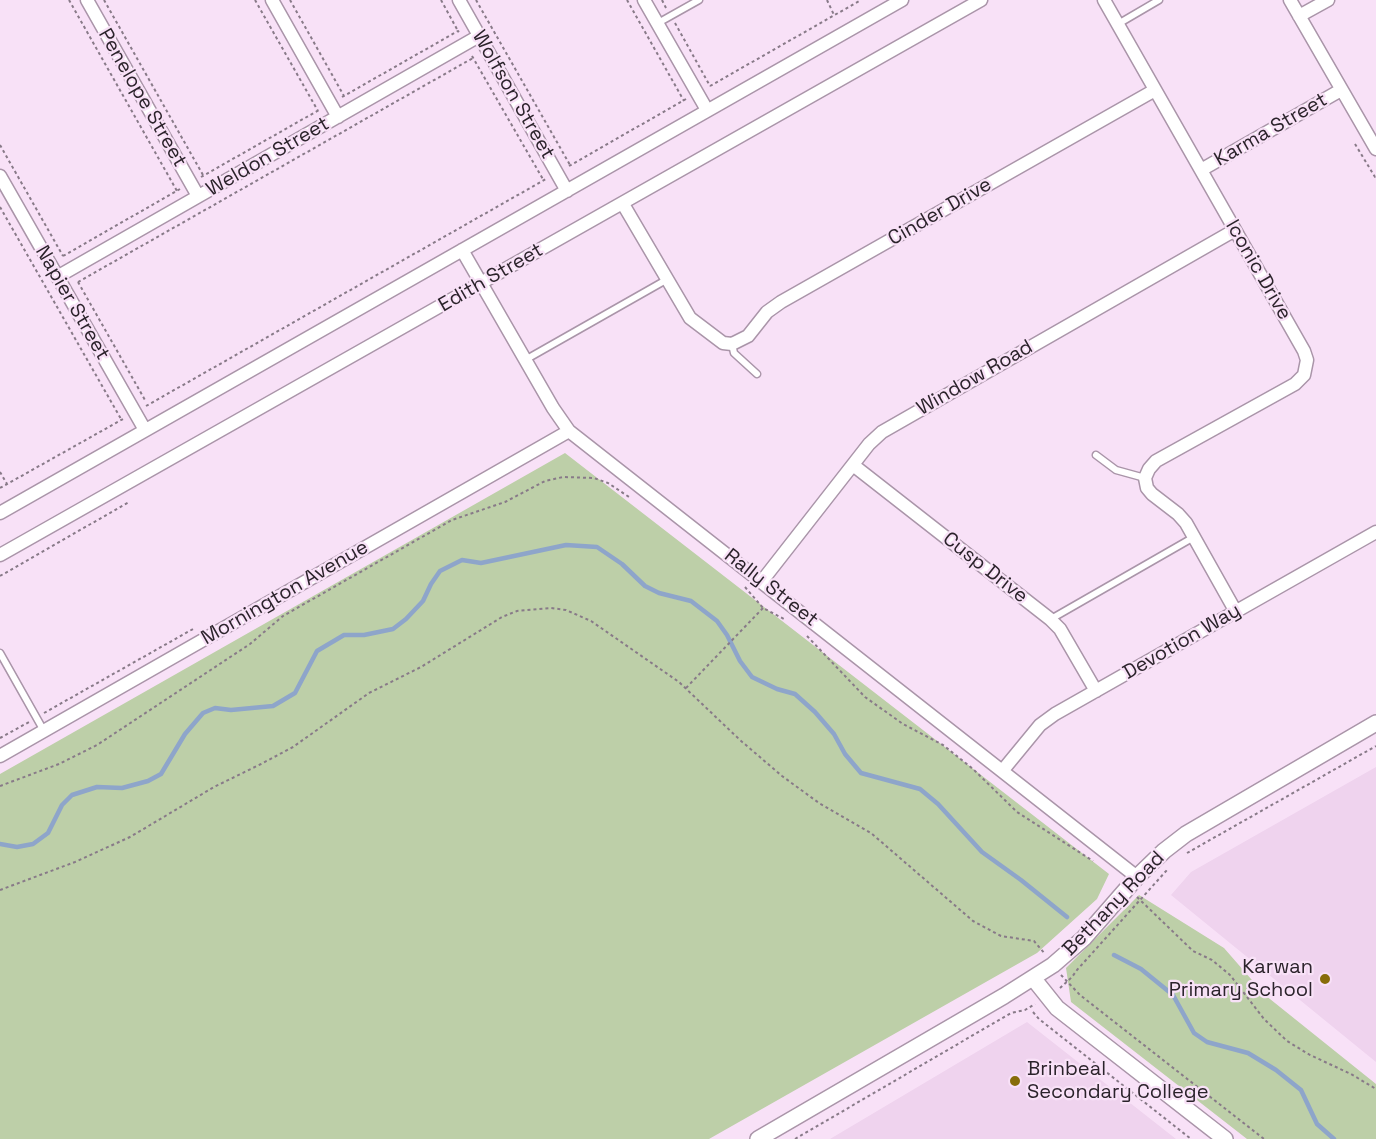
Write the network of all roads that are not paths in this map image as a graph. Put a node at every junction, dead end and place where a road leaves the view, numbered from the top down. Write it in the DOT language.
graph roads {
  1 [pos="87,0"];
  2 [pos="272,0"];
  3 [pos="459,0"];
  4 [pos="644,0"];
  5 [pos="699,0"];
  6 [pos="902,0"];
  7 [pos="981,0"];
  8 [pos="1104,0"];
  9 [pos="1159,0"];
  10 [pos="1290,0"];
  11 [pos="1328,0"];
  12 [pos="1299,16"];
  13 [pos="657,23"];
  14 [pos="1118,24"];
  15 [pos="479,36"];
  16 [pos="1155,90"];
  17 [pos="1341,90"];
  18 [pos="707,110"];
  19 [pos="338,117"];
  20 [pos="1376,149"];
  21 [pos="1201,170"];
  22 [pos="0,176"];
  23 [pos="567,190"];
  24 [pos="198,196"];
  25 [pos="623,204"];
  26 [pos="1235,230"];
  27 [pos="462,250"];
  28 [pos="57,277"];
  29 [pos="666,279"];
  30 [pos="482,284"];
  31 [pos="732,344"];
  32 [pos="525,360"];
  33 [pos="757,374"];
  34 [pos="145,430"];
  35 [pos="569,431"];
  36 [pos="1096,455"];
  37 [pos="852,465"];
  38 [pos="1145,478"];
  39 [pos="1,508"];
  40 [pos="1376,532"];
  41 [pos="1194,537"];
  42 [pos="0,555"];
  43 [pos="762,580"];
  44 [pos="1236,612"];
  45 [pos="1050,619"];
  46 [pos="0,653"];
  47 [pos="1096,691"];
  48 [pos="1376,723"];
  49 [pos="44,731"];
  50 [pos="0,756"];
  51 [pos="1003,770"];
  52 [pos="1133,883"];
  53 [pos="1033,978"];
  54 [pos="758,1139"];
  55 [pos="1225,1139"];
  1 -- 24 [label="street, Penelope Street"];
  2 -- 19 [label="street"];
  3 -- 15 [label="street, Wolfson Street"];
  4 -- 13 [label="street"];
  5 -- 13 [label="lane"];
  6 -- 18 [label="street, Edith Street"];
  7 -- 25 [label="street, Edith Street"];
  8 -- 14 [label="street, Iconic Drive"];
  9 -- 14 [label="lane"];
  10 -- 12 [label="street"];
  11 -- 12 [label="street"];
  12 -- 17 [label="street"];
  13 -- 18 [label="street"];
  14 -- 16 [label="street, Iconic Drive"];
  15 -- 19 [label="street, Weldon Street"];
  15 -- 23 [label="street, Wolfson Street"];
  16 -- 21 [label="street, Iconic Drive"];
  16 -- 31 [label="street, Cinder Drive"];
  17 -- 20 [label="street"];
  17 -- 21 [label="street, Karma Street"];
  18 -- 23 [label="street, Edith Street"];
  19 -- 24 [label="street, Weldon Street"];
  21 -- 26 [label="street, Iconic Drive"];
  22 -- 28 [label="street, Napier Street"];
  23 -- 27 [label="street, Edith Street"];
  24 -- 28 [label="street, Weldon Street"];
  25 -- 29 [label="street"];
  25 -- 30 [label="street, Edith Street"];
  26 -- 37 [label="street, Window Road"];
  26 -- 38 [label="street, Iconic Drive"];
  27 -- 30 [label="street, Rally Street"];
  27 -- 34 [label="street, Edith Street"];
  28 -- 34 [label="street, Napier Street"];
  29 -- 31 [label="street"];
  29 -- 32 [label="lane"];
  30 -- 32 [label="street, Rally Street"];
  30 -- 42 [label="street, Edith Street"];
  31 -- 33 [label="lane"];
  32 -- 35 [label="street, Rally Street"];
  34 -- 39 [label="street, Edith Street"];
  35 -- 43 [label="street, Rally Street"];
  35 -- 49 [label="street, Mornington Avenue"];
  36 -- 38 [label="lane"];
  37 -- 43 [label="street, Window Road"];
  37 -- 45 [label="street, Cusp Drive"];
  38 -- 41 [label="street"];
  40 -- 44 [label="street, Devotion Way"];
  41 -- 44 [label="street"];
  41 -- 45 [label="lane"];
  43 -- 51 [label="street, Rally Street"];
  44 -- 47 [label="street, Devotion Way"];
  45 -- 47 [label="street, Cusp Drive"];
  46 -- 49 [label="lane"];
  47 -- 51 [label="street, Devotion Way"];
  48 -- 52 [label="street, Bethany Road"];
  49 -- 50 [label="street, Mornington Avenue"];
  51 -- 52 [label="street, Rally Street"];
  52 -- 53 [label="street, Bethany Road"];
  53 -- 54 [label="street, Bethany Road"];
  53 -- 55 [label="street"];
}
